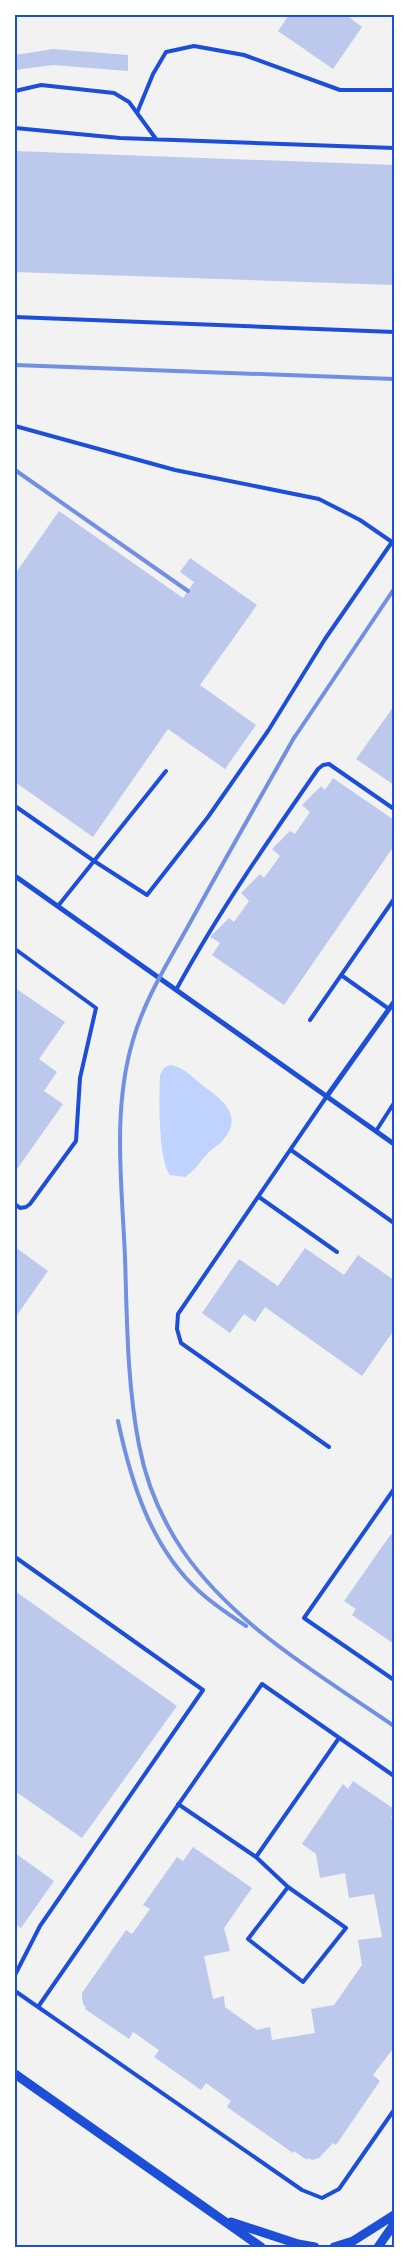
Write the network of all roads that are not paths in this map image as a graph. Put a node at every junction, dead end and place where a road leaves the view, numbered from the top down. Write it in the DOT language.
graph roads {
  1 [pos="394,90"];
  2 [pos="15,91"];
  3 [pos="137,113"];
  4 [pos="15,128"];
  5 [pos="156,139"];
  6 [pos="394,148"];
  7 [pos="15,317"];
  8 [pos="394,332"];
  9 [pos="15,426"];
  10 [pos="166,771"];
  11 [pos="15,806"];
  12 [pos="394,809"];
  13 [pos="94,861"];
  14 [pos="15,876"];
  15 [pos="394,898"];
  16 [pos="58,906"];
  17 [pos="15,949"];
  18 [pos="341,975"];
  19 [pos="176,990"];
  20 [pos="394,1002"];
  21 [pos="389,1009"];
  22 [pos="310,1020"];
  23 [pos="327,1096"];
  24 [pos="394,1103"];
  25 [pos="376,1131"];
  26 [pos="394,1144"];
  27 [pos="291,1150"];
  28 [pos="259,1197"];
  29 [pos="15,1204"];
  30 [pos="394,1223"];
  31 [pos="337,1252"];
  32 [pos="329,1447"];
  33 [pos="394,1490"];
  34 [pos="15,1557"];
  35 [pos="394,1680"];
  36 [pos="339,1738"];
  37 [pos="394,1776"];
  38 [pos="178,1804"];
  39 [pos="256,1857"];
  40 [pos="288,1887"];
  41 [pos="15,1975"];
  42 [pos="15,1991"];
  43 [pos="38,2007"];
  44 [pos="15,2074"];
  45 [pos="394,2110"];
  46 [pos="394,2215"];
  47 [pos="222,2219"];
  48 [pos="394,2224"];
  49 [pos="261,2247"];
  50 [pos="314,2247"];
  51 [pos="334,2247"];
  52 [pos="378,2247"];
  1 -- 3 [label="lane"];
  2 -- 3 [label="lane"];
  3 -- 5 [label="lane"];
  4 -- 5 [label="lane"];
  5 -- 6 [label="lane"];
  7 -- 8 [label="lane"];
  9 -- 13 [label="lane"];
  10 -- 13 [label="lane"];
  11 -- 13 [label="lane"];
  12 -- 19 [label="lane"];
  13 -- 16 [label="lane"];
  14 -- 16 [label="street"];
  15 -- 18 [label="lane"];
  16 -- 19 [label="street"];
  17 -- 29 [label="lane"];
  18 -- 21 [label="lane"];
  18 -- 22 [label="lane"];
  19 -- 23 [label="street"];
  20 -- 21 [label="street"];
  21 -- 23 [label="street"];
  23 -- 25 [label="street"];
  23 -- 27 [label="lane"];
  24 -- 25 [label="lane"];
  25 -- 26 [label="street"];
  27 -- 28 [label="lane"];
  27 -- 30 [label="lane"];
  28 -- 31 [label="lane"];
  28 -- 32 [label="lane"];
  33 -- 35 [label="lane"];
  34 -- 41 [label="lane"];
  36 -- 37 [label="lane"];
  36 -- 38 [label="lane"];
  36 -- 39 [label="lane"];
  38 -- 39 [label="lane"];
  38 -- 43 [label="lane"];
  39 -- 40 [label="lane"];
  40 -- 40 [label="lane"];
  42 -- 43 [label="lane"];
  43 -- 45 [label="lane"];
  44 -- 47 [label="street"];
  46 -- 51 [label="street"];
  47 -- 49 [label="street"];
  47 -- 50 [label="street"];
  48 -- 52 [label="street"];
}
